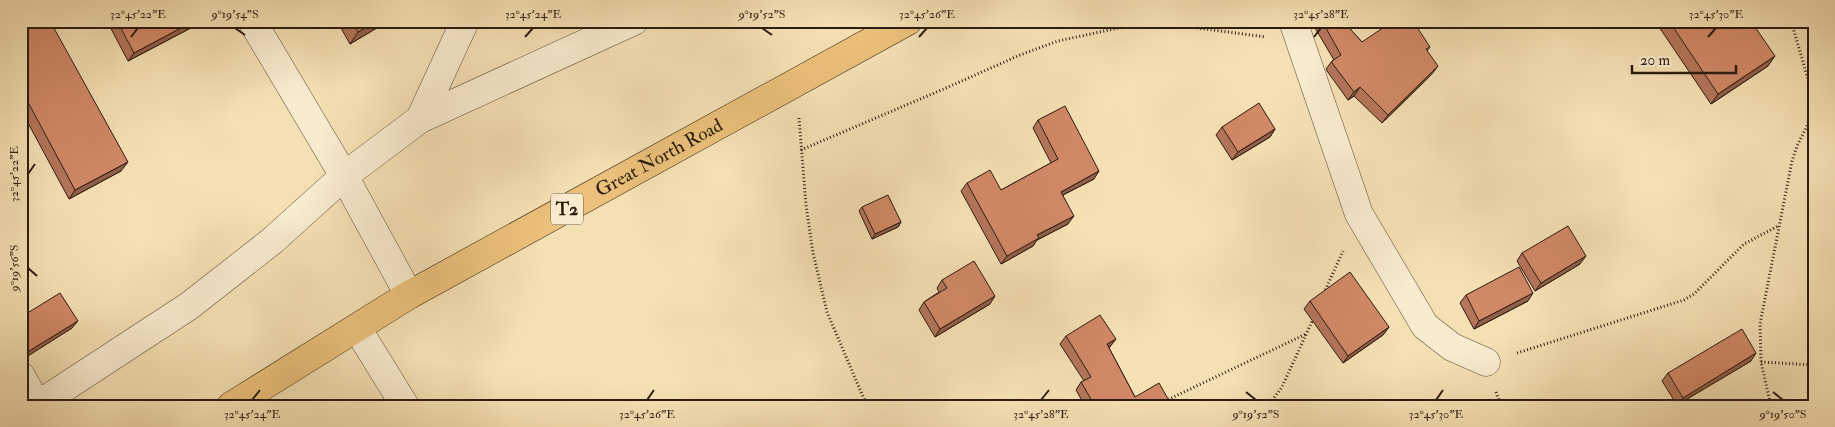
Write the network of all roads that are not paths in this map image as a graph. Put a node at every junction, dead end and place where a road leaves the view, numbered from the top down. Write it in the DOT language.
graph roads {
  1 [pos="252,21"];
  2 [pos="465,21"];
  3 [pos="634,21"];
  4 [pos="908,21"];
  5 [pos="1296,32"];
  6 [pos="420,119"];
  7 [pos="344,176"];
  8 [pos="409,295"];
  9 [pos="357,328"];
  10 [pos="1486,362"];
  11 [pos="21,376"];
  12 [pos="37,406"];
  13 [pos="231,406"];
  14 [pos="405,406"];
  1 -- 7 [label="street"];
  2 -- 6 [label="street"];
  3 -- 6 [label="street"];
  4 -- 8 [label="highway, Great North Road / T2"];
  5 -- 10 [label="street"];
  6 -- 7 [label="street"];
  7 -- 8 [label="street"];
  7 -- 12 [label="street"];
  8 -- 9 [label="highway, Great North Road / T2"];
  9 -- 13 [label="highway, Great North Road / T2"];
  9 -- 14 [label="street"];
  11 -- 12 [label="street"];
}
